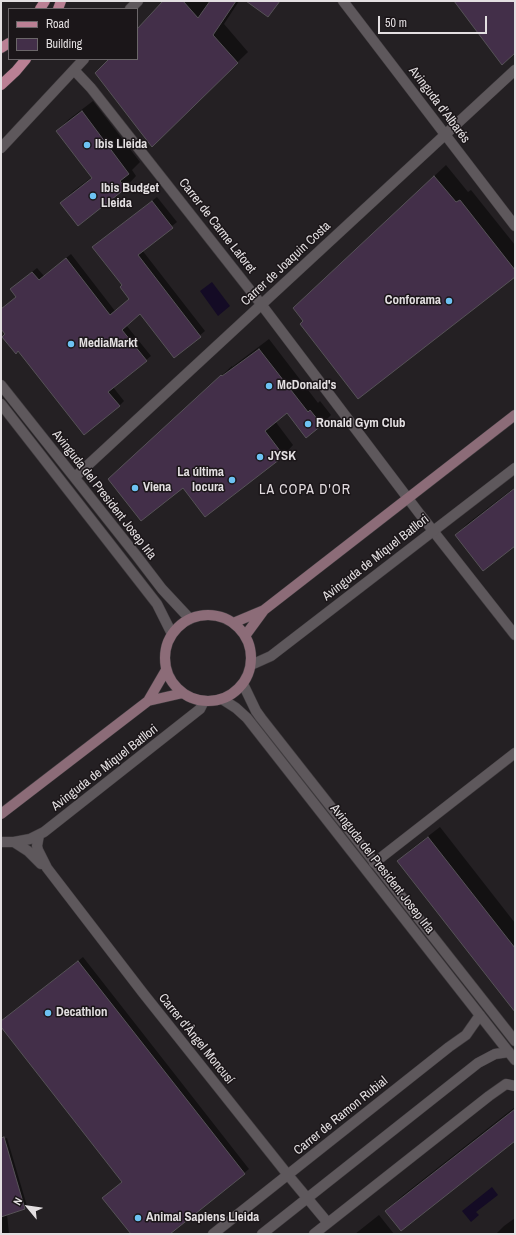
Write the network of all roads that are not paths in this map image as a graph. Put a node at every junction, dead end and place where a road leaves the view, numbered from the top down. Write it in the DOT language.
graph roads {
  1 [pos="343,1"];
  2 [pos="25,60"];
  3 [pos="83,60"];
  4 [pos="74,70"];
  5 [pos="515,70"];
  6 [pos="1,85"];
  7 [pos="445,135"];
  8 [pos="1,148"];
  9 [pos="515,226"];
  10 [pos="261,304"];
  11 [pos="1,385"];
  12 [pos="1,404"];
  13 [pos="515,415"];
  14 [pos="515,468"];
  15 [pos="75,478"];
  16 [pos="408,498"];
  17 [pos="433,531"];
  18 [pos="264,610"];
  19 [pos="190,619"];
  20 [pos="233,623"];
  21 [pos="172,634"];
  22 [pos="515,635"];
  23 [pos="245,636"];
  24 [pos="251,665"];
  25 [pos="166,670"];
  26 [pos="243,684"];
  27 [pos="183,694"];
  28 [pos="222,699"];
  29 [pos="148,700"];
  30 [pos="204,701"];
  31 [pos="515,753"];
  32 [pos="1,814"];
  33 [pos="39,835"];
  34 [pos="1,842"];
  35 [pos="14,842"];
  36 [pos="374,863"];
  37 [pos="47,868"];
  38 [pos="480,1015"];
  39 [pos="515,1041"];
  40 [pos="508,1052"];
  41 [pos="515,1060"];
  42 [pos="515,1086"];
  43 [pos="288,1175"];
  44 [pos="308,1198"];
  45 [pos="328,1223"];
  46 [pos="213,1234"];
  47 [pos="262,1234"];
  48 [pos="314,1234"];
  1 -- 7 [label="street, Avinguda d'Albarés"];
  2 -- 6 [label="main road"];
  3 -- 4 [label="street"];
  4 -- 8 [label="street"];
  4 -- 10 [label="street, Carrer de Carme Laforet"];
  5 -- 7 [label="street, Carrer de Joaquin Costa"];
  7 -- 9 [label="street, Avinguda d'Albarés"];
  7 -- 10 [label="street, Carrer de Joaquin Costa"];
  10 -- 15 [label="street, Carrer de Joaquin Costa"];
  10 -- 16 [label="street, Carrer de Carme Laforet"];
  11 -- 15 [label="street, Avinguda del President Josep Irla"];
  12 -- 21 [label="street, Avinguda del President Josep Irla"];
  13 -- 16 [label="main road, Avinguda de Miquel Batllori"];
  14 -- 17 [label="street, Avinguda de Miquel Batllori"];
  15 -- 19 [label="street, Avinguda del President Josep Irla"];
  16 -- 17 [label="street, Carrer de Carme Laforet"];
  16 -- 18 [label="main road, Avinguda de Miquel Batllori"];
  17 -- 22 [label="street, Carrer de Carme Laforet"];
  17 -- 24 [label="street, Avinguda de Miquel Batllori"];
  18 -- 20 [label="main road, Avinguda de Miquel Batllori"];
  18 -- 23 [label="main road, Avinguda de Miquel Batllori"];
  19 -- 20 [label="main road"];
  19 -- 21 [label="main road"];
  20 -- 23 [label="main road"];
  21 -- 25 [label="main road"];
  23 -- 24 [label="main road"];
  24 -- 26 [label="main road"];
  25 -- 27 [label="main road"];
  25 -- 29 [label="main road, Avinguda de Miquel Batllori"];
  26 -- 28 [label="main road"];
  26 -- 36 [label="street, Avinguda del President Josep Irla"];
  27 -- 29 [label="main road, Avinguda de Miquel Batllori"];
  27 -- 30 [label="main road"];
  28 -- 30 [label="main road"];
  28 -- 38 [label="street, Avinguda del President Josep Irla"];
  29 -- 32 [label="main road, Avinguda de Miquel Batllori"];
  30 -- 33 [label="street, Avinguda de Miquel Batllori"];
  31 -- 36 [label="street"];
  33 -- 35 [label="street, Avinguda de Miquel Batllori"];
  33 -- 37 [label="street, Carrer d'Àngel Moncusí"];
  34 -- 35 [label="street, Avinguda de Miquel Batllori"];
  35 -- 37 [label="street, Carrer d'Àngel Moncusí"];
  36 -- 39 [label="street, Avinguda del President Josep Irla"];
  37 -- 43 [label="street, Carrer d'Àngel Moncusí"];
  38 -- 40 [label="street, Avinguda del President Josep Irla"];
  38 -- 43 [label="street, Carrer de Ramon Rubial"];
  40 -- 41 [label="street, Avinguda del President Josep Irla"];
  40 -- 44 [label="street"];
  42 -- 45 [label="street"];
  43 -- 44 [label="street, Carrer d'Àngel Moncusí"];
  43 -- 46 [label="street, Carrer de Ramon Rubial"];
  44 -- 45 [label="street, Carrer d'Àngel Moncusí"];
  44 -- 47 [label="street"];
  45 -- 48 [label="street"];
}
